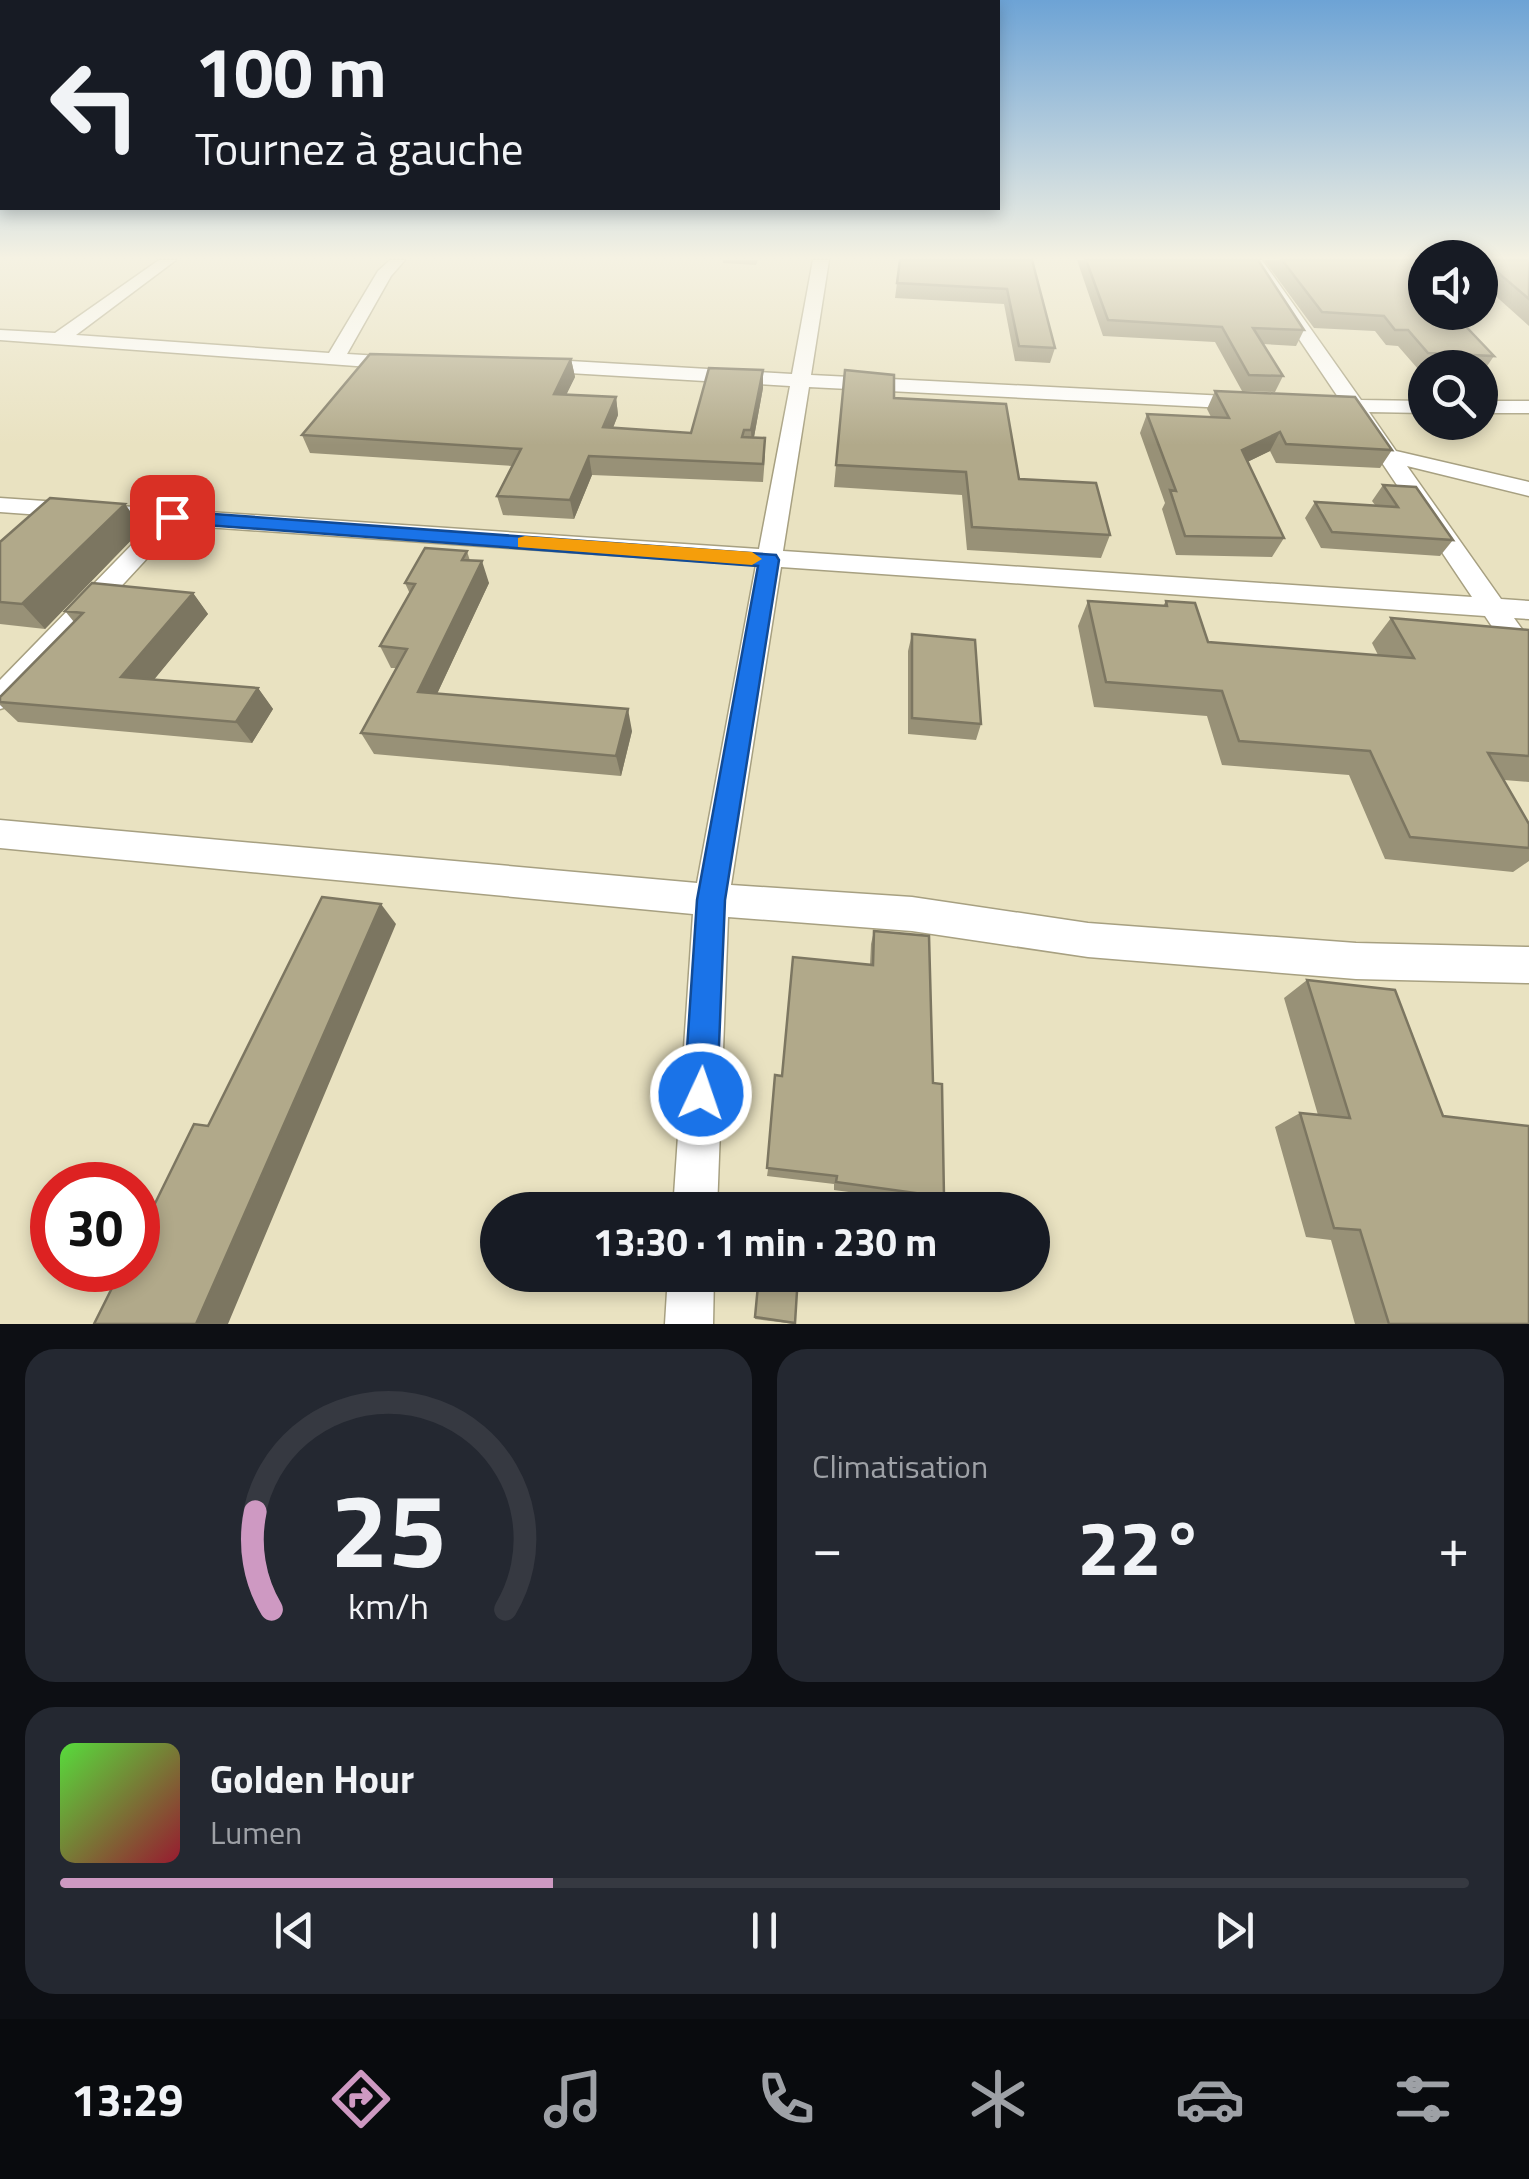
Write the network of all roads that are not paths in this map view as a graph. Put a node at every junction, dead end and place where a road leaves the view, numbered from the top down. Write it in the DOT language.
graph roads {
  1 [pos="82,322"];
  2 [pos="356,322"];
  3 [pos="811,322"];
  4 [pos="1297,322"];
  5 [pos="0,336"];
  6 [pos="60,338"];
  7 [pos="335,358"];
  8 [pos="413,363"];
  9 [pos="508,364"];
  10 [pos="802,379"];
  11 [pos="1498,406"];
  12 [pos="1356,407"];
  13 [pos="1408,407"];
  14 [pos="1529,407"];
  15 [pos="1390,456"];
  16 [pos="1529,489"];
  17 [pos="0,505"];
  18 [pos="172,517"];
  19 [pos="769,560"];
  20 [pos="1495,607"];
  21 [pos="1529,610"];
  22 [pos="1529,660"];
  23 [pos="0,698"];
  24 [pos="0,834"];
  25 [pos="711,900"];
  26 [pos="1529,965"];
  27 [pos="695,1192"];
  28 [pos="690,1292"];
  29 [pos="688,1324"];
  1 -- 6 [label="street"];
  2 -- 7 [label="street"];
  3 -- 10 [label="street"];
  4 -- 12 [label="street"];
  5 -- 6 [label="street"];
  6 -- 7 [label="street"];
  7 -- 8 [label="street"];
  9 -- 10 [label="street"];
  10 -- 12 [label="street"];
  10 -- 19 [label="street"];
  11 -- 14 [label="street"];
  12 -- 13 [label="street"];
  12 -- 15 [label="street"];
  15 -- 16 [label="street"];
  15 -- 20 [label="street"];
  17 -- 18 [label="street"];
  18 -- 19 [label="street"];
  18 -- 23 [label="street"];
  19 -- 20 [label="street"];
  19 -- 25 [label="street"];
  20 -- 21 [label="street"];
  20 -- 22 [label="street"];
  24 -- 25 [label="street"];
  25 -- 26 [label="street"];
  25 -- 27 [label="street"];
  28 -- 29 [label="street"];
}
